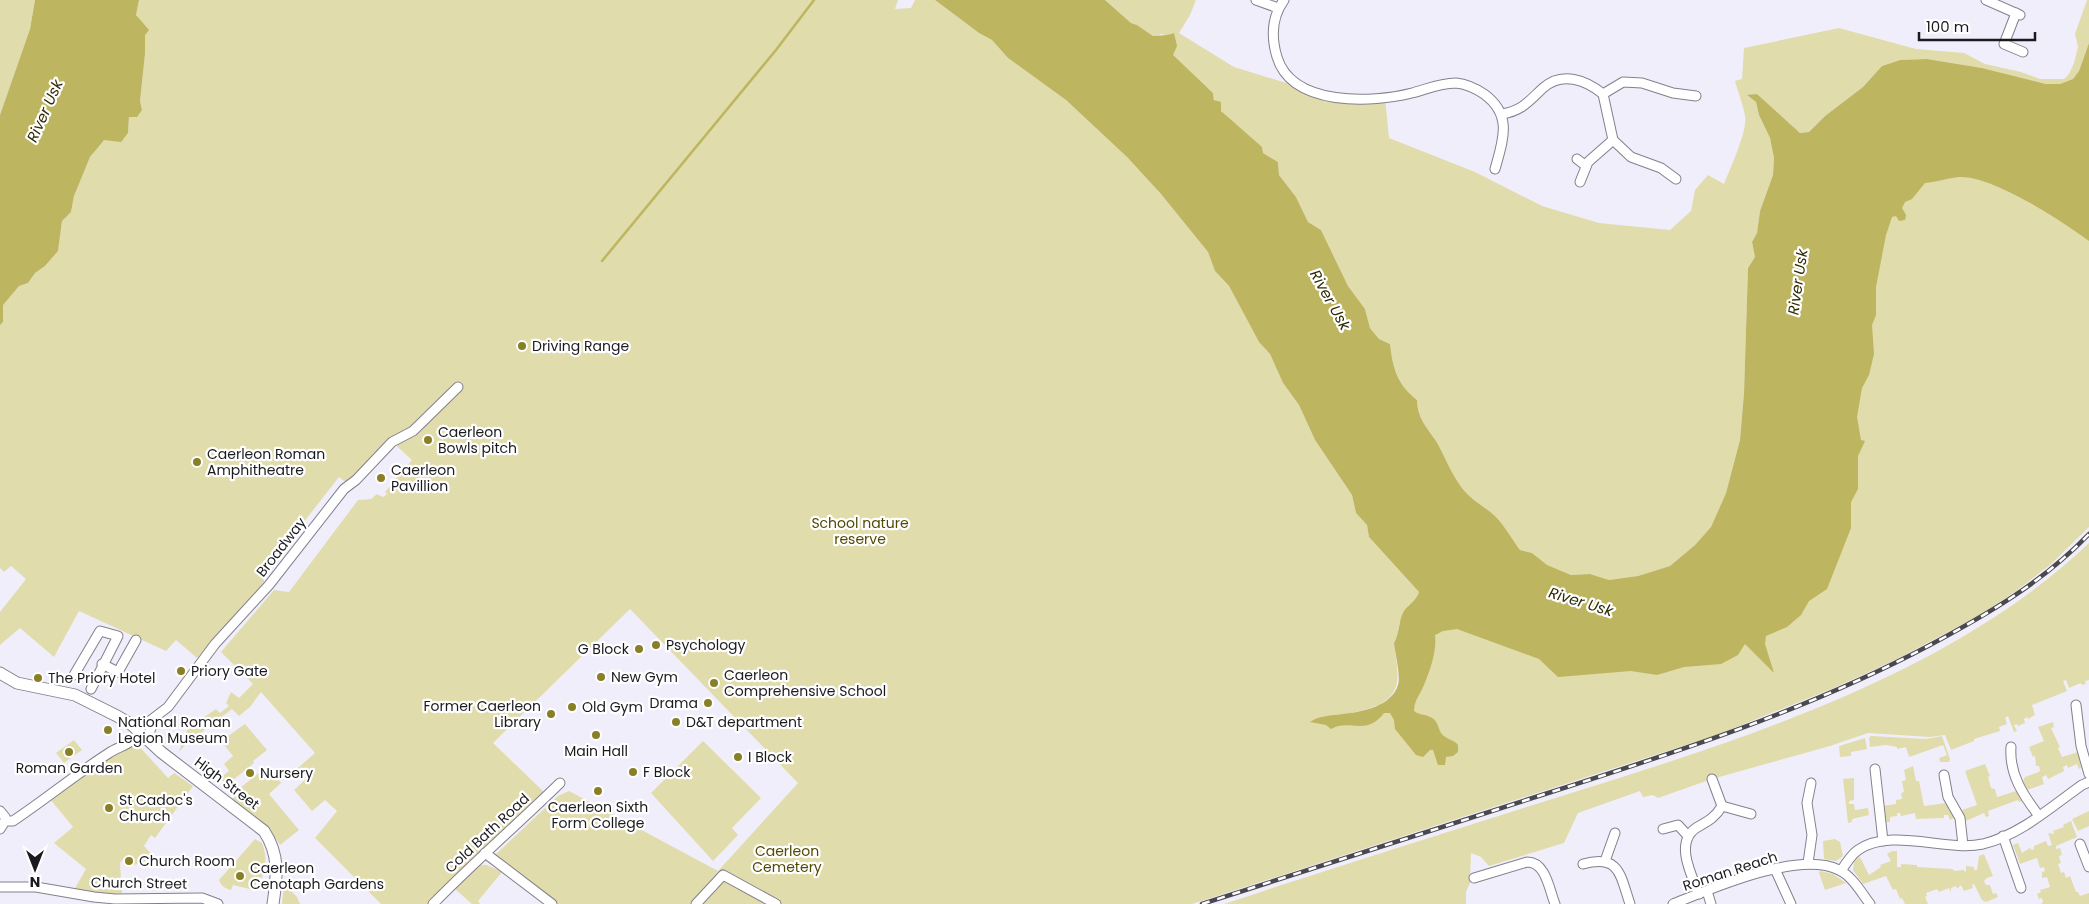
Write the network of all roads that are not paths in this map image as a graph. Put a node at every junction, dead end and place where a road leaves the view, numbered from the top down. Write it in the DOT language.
graph roads {
  1 [pos="1256,0"];
  2 [pos="1986,0"];
  3 [pos="1281,4"];
  4 [pos="2023,52"];
  5 [pos="1603,94"];
  6 [pos="1696,96"];
  7 [pos="1502,114"];
  8 [pos="1613,140"];
  9 [pos="1576,159"];
  10 [pos="1586,166"];
  11 [pos="1495,169"];
  12 [pos="1676,179"];
  13 [pos="1580,182"];
  14 [pos="458,387"];
  15 [pos="136,640"];
  16 [pos="102,664"];
  17 [pos="0,673"];
  18 [pos="74,675"];
  19 [pos="91,689"];
  20 [pos="2076,705"];
  21 [pos="157,717"];
  22 [pos="135,728"];
  23 [pos="150,742"];
  24 [pos="2011,747"];
  25 [pos="1875,770"];
  26 [pos="2089,774"];
  27 [pos="1944,775"];
  28 [pos="1712,779"];
  29 [pos="2089,782"];
  30 [pos="560,783"];
  31 [pos="1811,783"];
  32 [pos="1722,806"];
  33 [pos="0,811"];
  34 [pos="1751,814"];
  35 [pos="2038,816"];
  36 [pos="2,825"];
  37 [pos="1663,829"];
  38 [pos="1615,833"];
  39 [pos="1688,836"];
  40 [pos="2003,836"];
  41 [pos="1882,842"];
  42 [pos="2080,844"];
  43 [pos="1963,845"];
  44 [pos="485,852"];
  45 [pos="1605,861"];
  46 [pos="1808,863"];
  47 [pos="1583,864"];
  48 [pos="2089,867"];
  49 [pos="1775,869"];
  50 [pos="1841,870"];
  51 [pos="1474,878"];
  52 [pos="0,888"];
  53 [pos="2022,888"];
  54 [pos="1703,893"];
  55 [pos="115,901"];
  56 [pos="216,903"];
  57 [pos="273,904"];
  58 [pos="433,904"];
  59 [pos="552,904"];
  60 [pos="696,904"];
  61 [pos="776,904"];
  62 [pos="1555,904"];
  63 [pos="1630,904"];
  64 [pos="1673,904"];
  65 [pos="1711,904"];
  66 [pos="1791,904"];
  67 [pos="1870,904"];
  1 -- 3 [label="street"];
  2 -- 4 [label="street"];
  3 -- 7 [label="street"];
  5 -- 6 [label="street"];
  5 -- 7 [label="street"];
  5 -- 8 [label="street"];
  7 -- 11 [label="street"];
  8 -- 10 [label="street"];
  8 -- 12 [label="street"];
  9 -- 10 [label="street"];
  10 -- 13 [label="street"];
  14 -- 21 [label="street, Broadway"];
  15 -- 16 [label="street"];
  16 -- 18 [label="street"];
  16 -- 19 [label="street"];
  17 -- 22 [label="main road, High Street"];
  20 -- 26 [label="street"];
  21 -- 22 [label="street, Broadway"];
  21 -- 23 [label="street"];
  22 -- 23 [label="main road, High Street"];
  22 -- 36 [label="street"];
  23 -- 57 [label="main road, High Street"];
  24 -- 35 [label="street"];
  25 -- 41 [label="street"];
  27 -- 43 [label="street"];
  28 -- 32 [label="street"];
  29 -- 35 [label="street"];
  30 -- 44 [label="street, Cold Bath Road"];
  31 -- 46 [label="street"];
  32 -- 34 [label="street"];
  32 -- 39 [label="street"];
  33 -- 36 [label="street"];
  35 -- 40 [label="street"];
  37 -- 39 [label="street"];
  38 -- 45 [label="street"];
  39 -- 54 [label="street"];
  40 -- 43 [label="street"];
  40 -- 53 [label="street"];
  41 -- 43 [label="street"];
  41 -- 50 [label="street"];
  42 -- 48 [label="street"];
  44 -- 58 [label="street, Cold Bath Road"];
  44 -- 59 [label="street"];
  45 -- 47 [label="street"];
  45 -- 63 [label="street"];
  46 -- 49 [label="street, Roman Reach"];
  46 -- 50 [label="street, Roman Reach"];
  49 -- 54 [label="street, Roman Reach"];
  49 -- 66 [label="street"];
  50 -- 67 [label="street"];
  51 -- 62 [label="street"];
  52 -- 55 [label="street, Church Street"];
  54 -- 64 [label="street, Roman Reach"];
  54 -- 65 [label="street"];
  55 -- 56 [label="street, Church Street"];
  60 -- 61 [label="street"];
}
